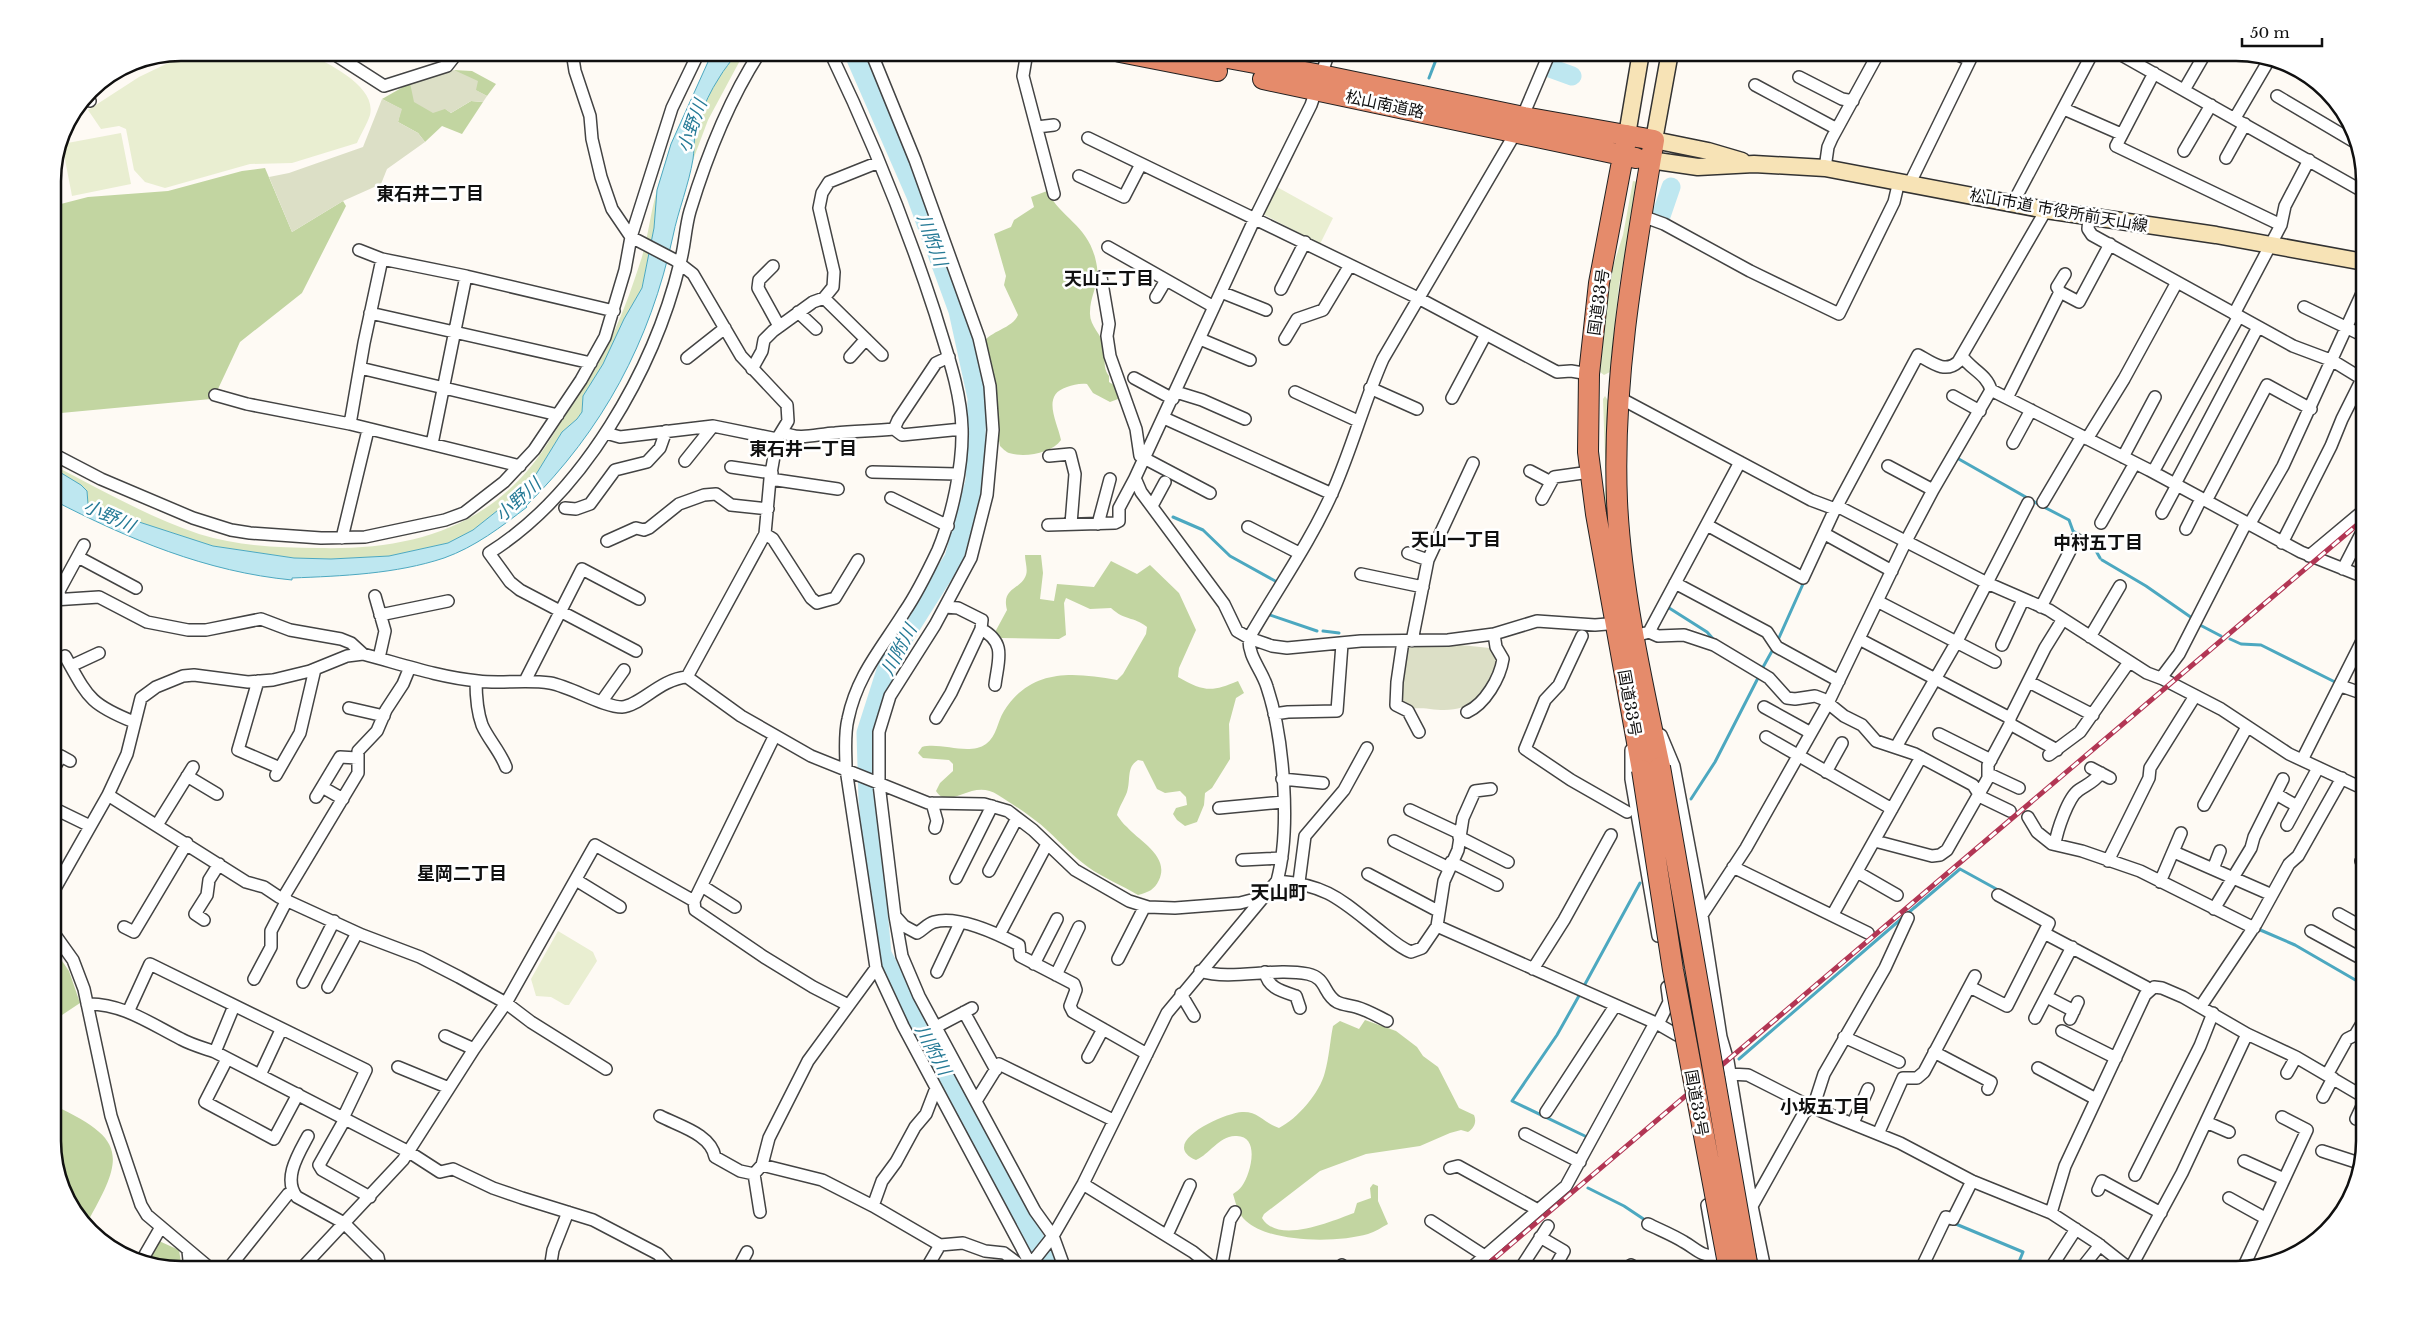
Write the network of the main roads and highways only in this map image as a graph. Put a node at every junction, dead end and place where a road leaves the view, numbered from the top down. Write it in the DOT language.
graph roads {
  1 [pos="1181,61"];
  2 [pos="1232,61"];
  3 [pos="1319,82"];
  4 [pos="1520,124"];
  5 [pos="1627,135"];
  6 [pos="1654,140"];
  7 [pos="1624,155"];
  8 [pos="1650,160"];
  9 [pos="1633,629"];
  10 [pos="1651,768"];
  11 [pos="1718,1261"];
  12 [pos="1746,1261"];
  1 -- 3 [label="highway, 松山南道路"];
  2 -- 3 [label="highway, 松山南道路"];
  3 -- 4 [label="highway, 松山南道路"];
  4 -- 5 [label="highway, 松山南道路"];
  4 -- 7 [label="highway, 松山南道路"];
  5 -- 6 [label="highway, 松山南道路"];
  5 -- 7 [label="highway, 国道33号"];
  6 -- 8 [label="highway, 国道33号"];
  7 -- 8 [label="highway, 松山南道路"];
  7 -- 9 [label="highway, 国道33号"];
  8 -- 9 [label="highway, 国道33号"];
  9 -- 10 [label="highway, 国道33号"];
  10 -- 11 [label="highway, 国道33号, bridge"];
  10 -- 12 [label="highway, 国道33号, bridge"];
}
